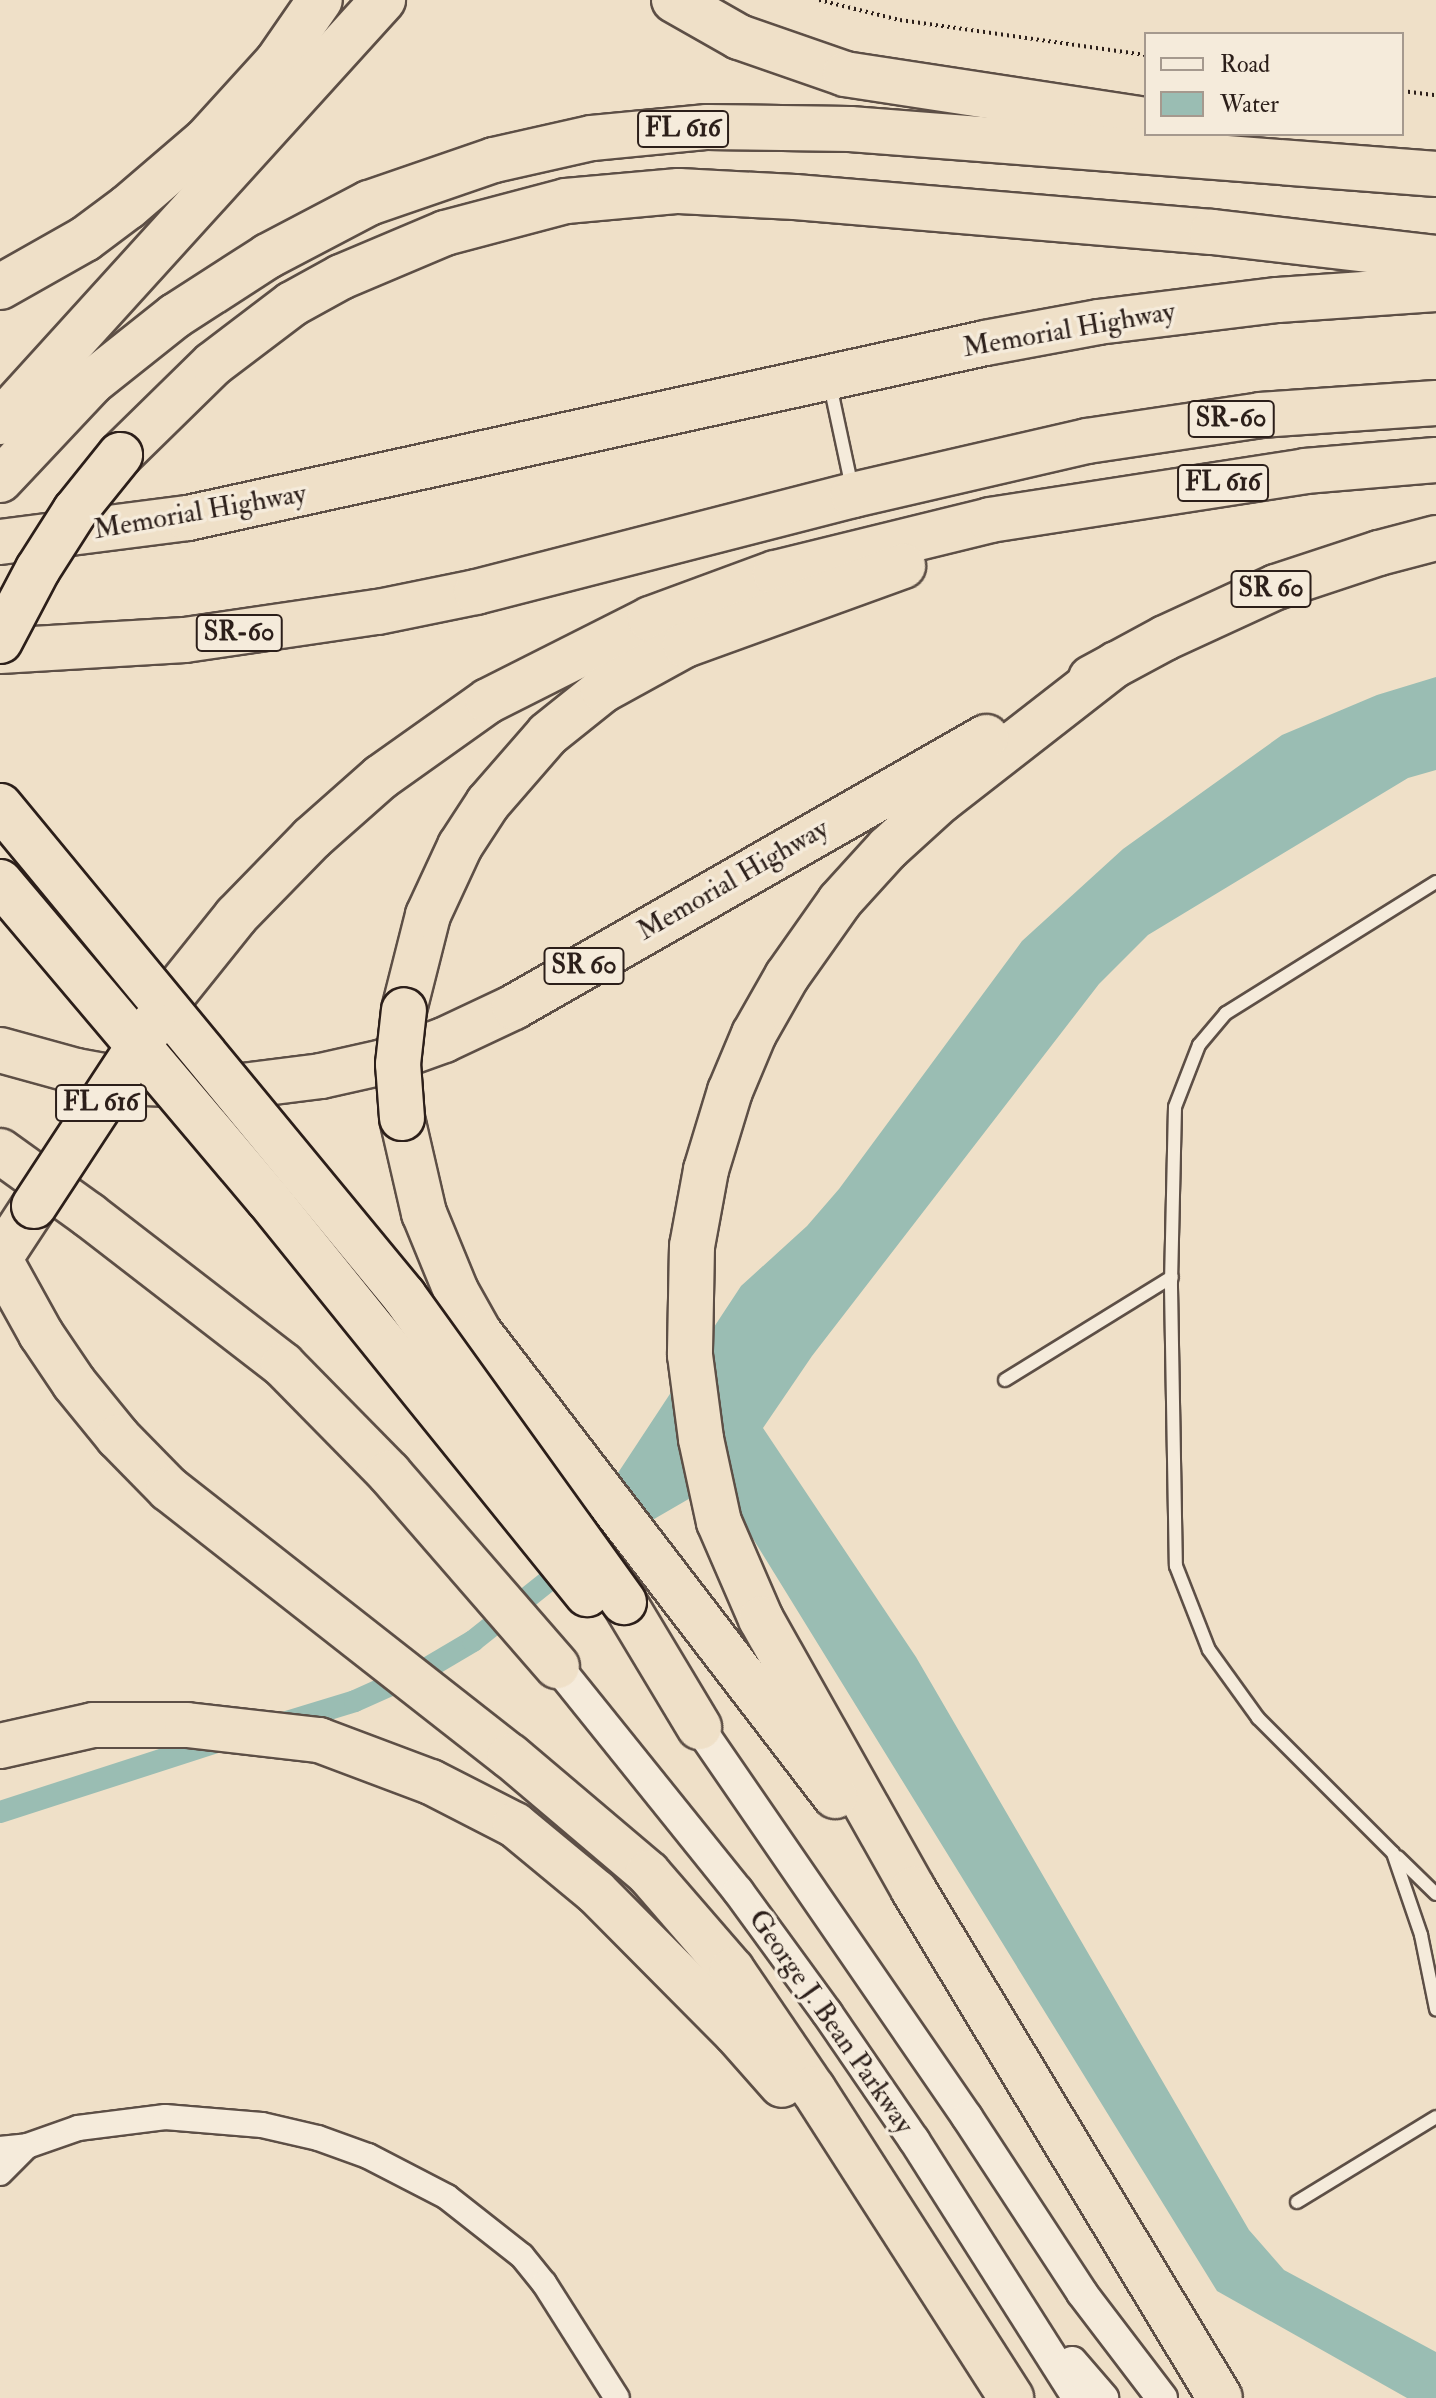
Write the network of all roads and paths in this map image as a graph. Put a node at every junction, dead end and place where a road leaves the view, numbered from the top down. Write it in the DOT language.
graph roads {
  1 [pos="320,0"];
  2 [pos="371,0"];
  3 [pos="383,0"];
  4 [pos="674,0"];
  5 [pos="819,0"];
  6 [pos="346,45"];
  7 [pos="1144,55"];
  8 [pos="1404,91"];
  9 [pos="1436,95"];
  10 [pos="1144,120"];
  11 [pos="1250,136"];
  12 [pos="1434,174"];
  13 [pos="1436,258"];
  14 [pos="0,287"];
  15 [pos="1436,289"];
  16 [pos="829,377"];
  17 [pos="1436,403"];
  18 [pos="8,451"];
  19 [pos="1436,460"];
  20 [pos="853,495"];
  21 [pos="1142,495"];
  22 [pos="1436,538"];
  23 [pos="0,542"];
  24 [pos="0,641"];
  25 [pos="0,651"];
  26 [pos="1116,664"];
  27 [pos="0,806"];
  28 [pos="0,882"];
  29 [pos="1436,882"];
  30 [pos="0,1050"];
  31 [pos="0,1151"];
  32 [pos="0,1259"];
  33 [pos="1172,1277"];
  34 [pos="1005,1380"];
  35 [pos="615,1609"];
  36 [pos="557,1666"];
  37 [pos="699,1727"];
  38 [pos="0,1746"];
  39 [pos="1393,1853"];
  40 [pos="1436,1894"];
  41 [pos="953,1956"];
  42 [pos="1436,2009"];
  43 [pos="1436,2117"];
  44 [pos="27,2146"];
  45 [pos="0,2149"];
  46 [pos="0,2173"];
  47 [pos="1297,2202"];
  48 [pos="990,2256"];
  49 [pos="930,2271"];
  50 [pos="617,2398"];
  51 [pos="1011,2398"];
  52 [pos="1078,2398"];
  53 [pos="1103,2398"];
  54 [pos="1162,2398"];
  55 [pos="1220,2398"];
  1 -- 14 [label="highway"];
  2 -- 6 [label="highway"];
  3 -- 6 [label="highway"];
  4 -- 10 [label="highway"];
  5 -- 7 [label="path"];
  6 -- 18 [label="highway"];
  8 -- 9 [label="path"];
  11 -- 12 [label="highway"];
  12 -- 18 [label="highway, FL 616"];
  13 -- 24 [label="highway, bridge"];
  15 -- 16 [label="highway, Memorial Highway"];
  16 -- 20 [label="lane"];
  16 -- 23 [label="highway, Memorial Highway"];
  17 -- 20 [label="highway, SR-60"];
  19 -- 21 [label="highway, FL 616"];
  20 -- 25 [label="highway, SR-60"];
  21 -- 32 [label="highway, FL 616, bridge"];
  21 -- 41 [label="highway, bridge"];
  22 -- 26 [label="highway, Memorial Highway / SR 60"];
  26 -- 30 [label="highway, Memorial Highway / SR 60"];
  26 -- 41 [label="highway"];
  27 -- 35 [label="highway, bridge"];
  28 -- 35 [label="highway, bridge"];
  29 -- 33 [label="lane"];
  31 -- 36 [label="highway"];
  32 -- 49 [label="highway"];
  33 -- 34 [label="lane"];
  33 -- 39 [label="lane"];
  35 -- 37 [label="highway"];
  36 -- 48 [label="street, George J. Bean Parkway"];
  37 -- 54 [label="street, George J. Bean Parkway"];
  38 -- 49 [label="highway"];
  39 -- 40 [label="lane"];
  39 -- 42 [label="lane"];
  41 -- 55 [label="highway"];
  43 -- 47 [label="lane"];
  44 -- 45 [label="street"];
  44 -- 46 [label="street"];
  44 -- 50 [label="street"];
  48 -- 52 [label="street, George J. Bean Parkway"];
  48 -- 53 [label="street"];
  49 -- 51 [label="highway"];
}
